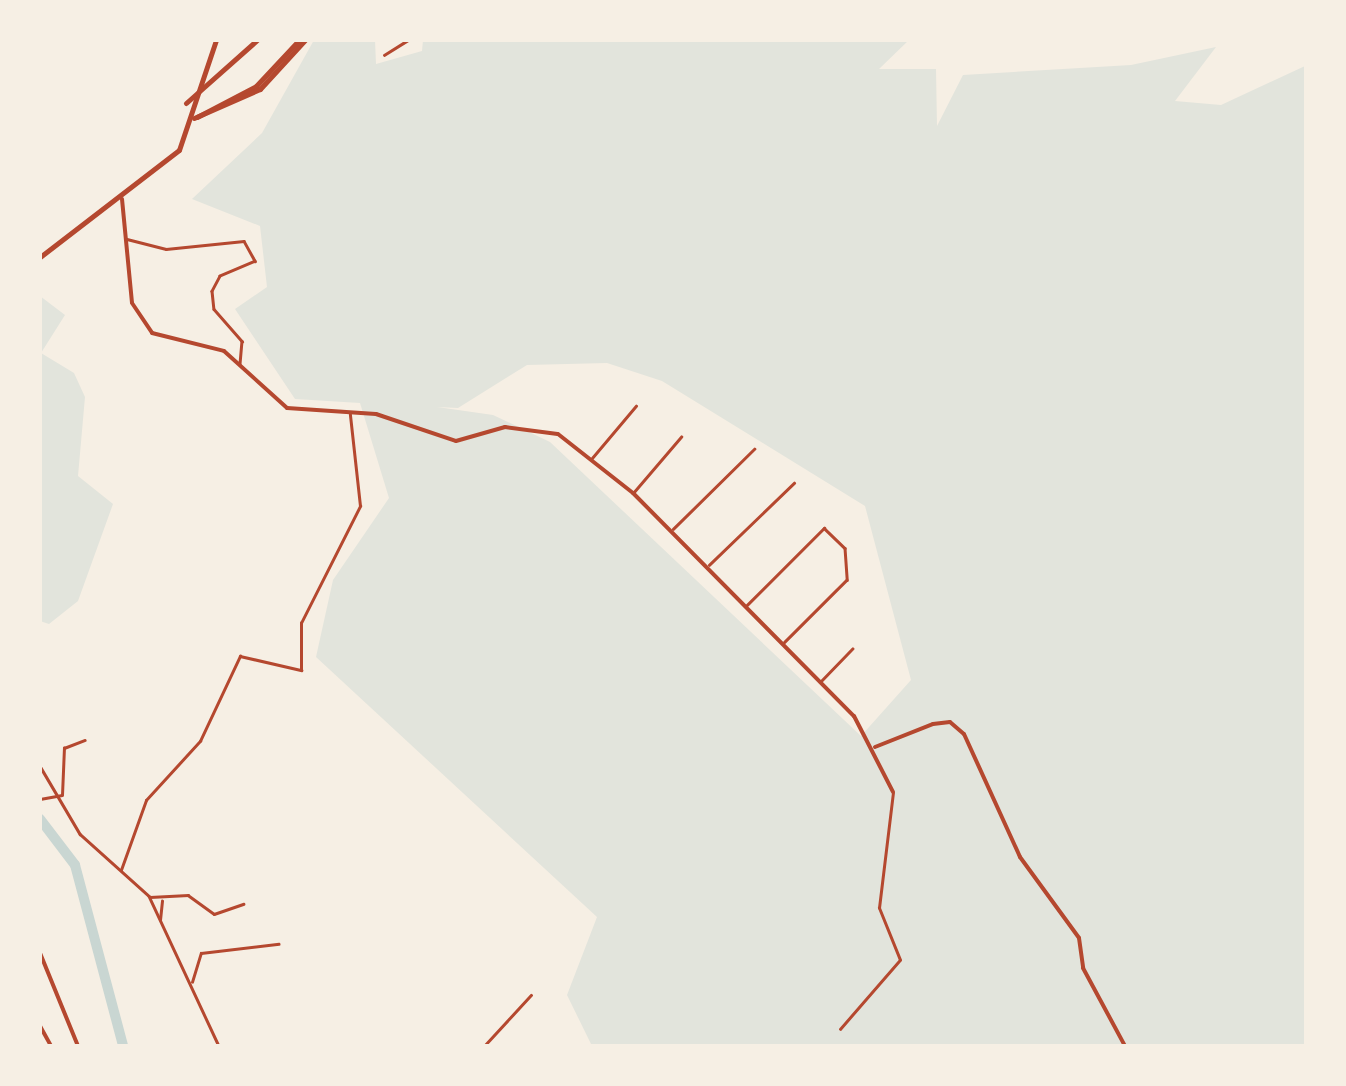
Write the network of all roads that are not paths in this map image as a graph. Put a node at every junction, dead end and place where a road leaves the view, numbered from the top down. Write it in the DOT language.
graph roads {
  1 [pos="216,40"];
  2 [pos="302,40"];
  3 [pos="408,40"];
  4 [pos="256,41"];
  5 [pos="384,56"];
  6 [pos="186,103"];
  7 [pos="194,118"];
  8 [pos="122,199"];
  9 [pos="126,239"];
  10 [pos="40,257"];
  11 [pos="240,367"];
  12 [pos="636,406"];
  13 [pos="349,412"];
  14 [pos="681,437"];
  15 [pos="754,449"];
  16 [pos="591,459"];
  17 [pos="794,483"];
  18 [pos="633,493"];
  19 [pos="672,530"];
  20 [pos="708,566"];
  21 [pos="747,605"];
  22 [pos="784,643"];
  23 [pos="852,649"];
  24 [pos="820,682"];
  25 [pos="85,740"];
  26 [pos="876,748"];
  27 [pos="40,766"];
  28 [pos="893,792"];
  29 [pos="56,795"];
  30 [pos="40,799"];
  31 [pos="121,870"];
  32 [pos="149,896"];
  33 [pos="162,900"];
  34 [pos="243,904"];
  35 [pos="160,920"];
  36 [pos="278,944"];
  37 [pos="40,953"];
  38 [pos="190,983"];
  39 [pos="531,996"];
  40 [pos="40,1026"];
  41 [pos="840,1029"];
  42 [pos="51,1046"];
  43 [pos="78,1046"];
  44 [pos="219,1046"];
  45 [pos="484,1046"];
  46 [pos="1125,1046"];
  1 -- 7 [label="highway"];
  2 -- 7 [label="highway"];
  3 -- 5 [label="street"];
  4 -- 6 [label="highway"];
  7 -- 8 [label="highway"];
  8 -- 9 [label="street"];
  8 -- 10 [label="highway"];
  9 -- 11 [label="street"];
  9 -- 11 [label="street"];
  11 -- 13 [label="street"];
  12 -- 16 [label="street"];
  13 -- 16 [label="street"];
  13 -- 31 [label="street"];
  14 -- 18 [label="street"];
  15 -- 19 [label="street"];
  16 -- 18 [label="street"];
  17 -- 20 [label="street"];
  18 -- 19 [label="street"];
  19 -- 20 [label="street"];
  20 -- 21 [label="street"];
  21 -- 22 [label="street"];
  21 -- 22 [label="street"];
  22 -- 24 [label="street"];
  23 -- 24 [label="street"];
  24 -- 26 [label="street"];
  25 -- 29 [label="street"];
  26 -- 28 [label="street"];
  26 -- 46 [label="street"];
  27 -- 29 [label="street"];
  28 -- 41 [label="street"];
  29 -- 30 [label="street"];
  29 -- 31 [label="street"];
  31 -- 32 [label="street"];
  32 -- 33 [label="street"];
  32 -- 35 [label="street"];
  33 -- 34 [label="street"];
  33 -- 35 [label="street"];
  35 -- 38 [label="street"];
  36 -- 38 [label="street"];
  37 -- 43 [label="street"];
  38 -- 44 [label="street"];
  39 -- 45 [label="street"];
  40 -- 42 [label="street"];
}
